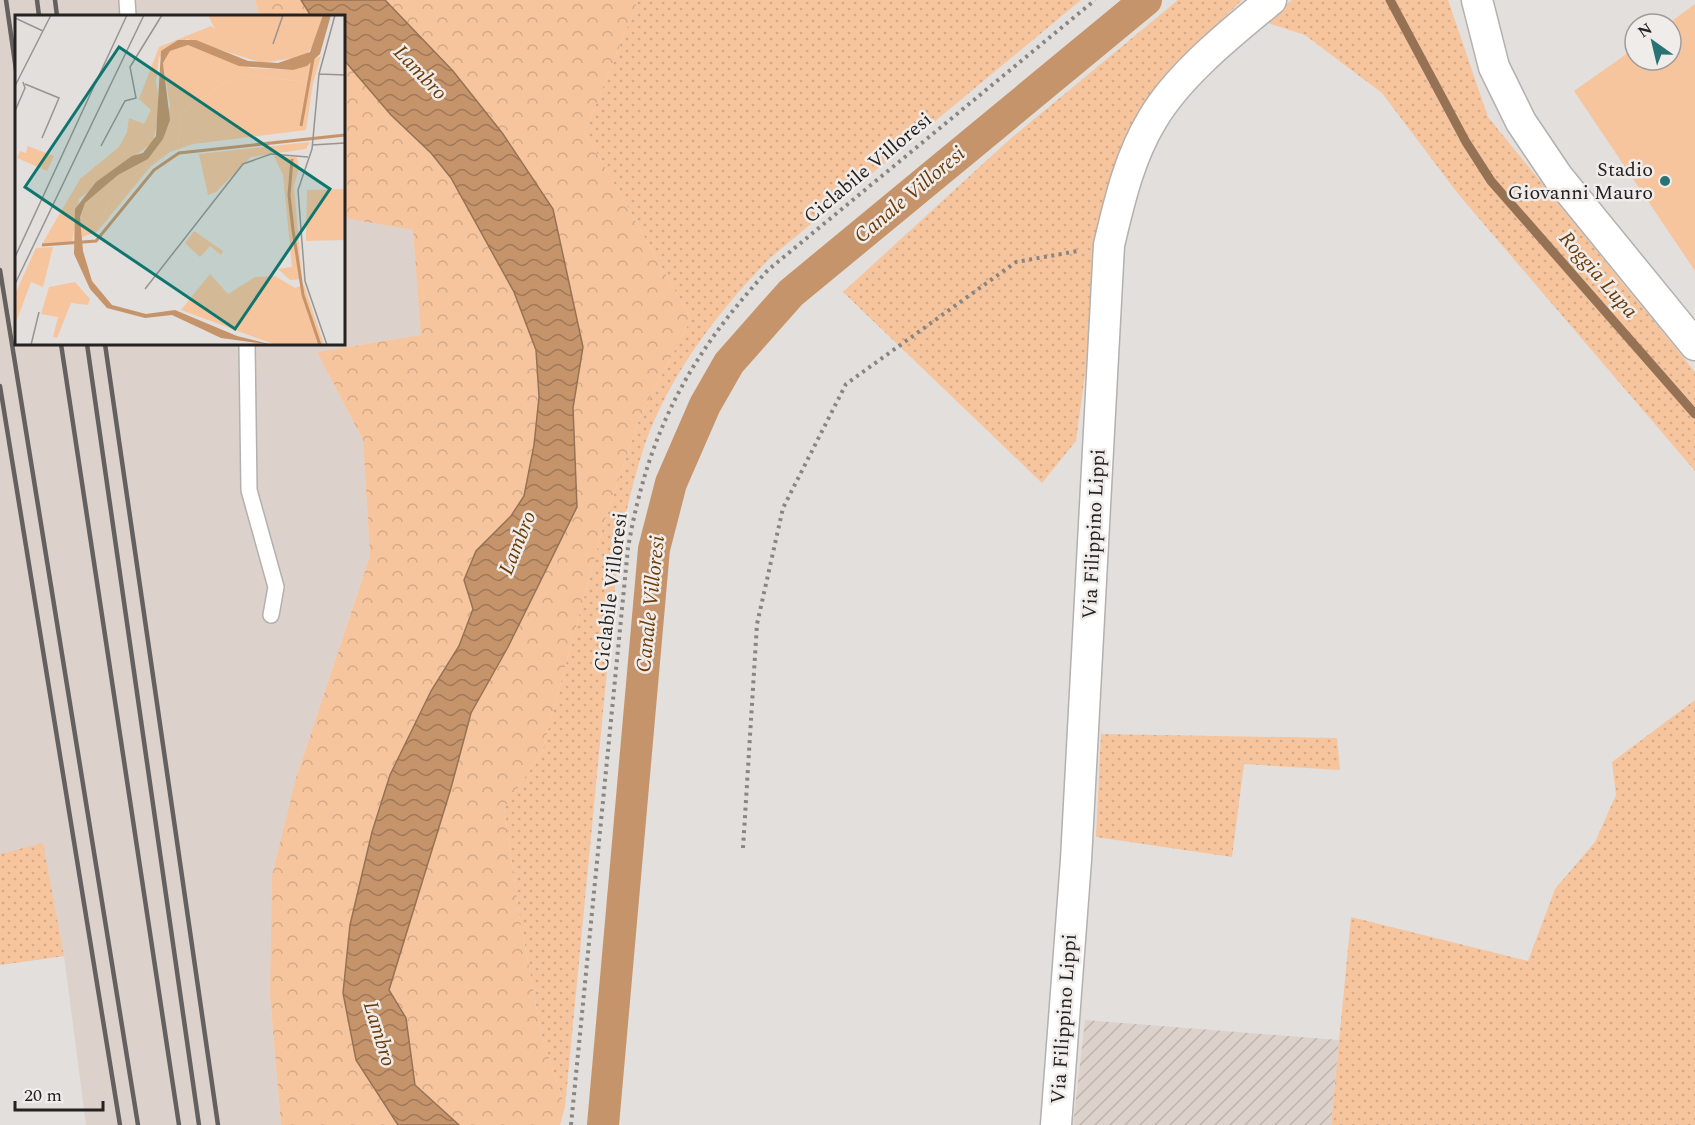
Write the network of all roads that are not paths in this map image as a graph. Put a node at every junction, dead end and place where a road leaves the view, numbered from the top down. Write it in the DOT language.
graph roads {
  1 [pos="127,0"];
  2 [pos="1271,0"];
  3 [pos="1477,0"];
  4 [pos="128,15"];
  5 [pos="247,345"];
  6 [pos="1695,345"];
  7 [pos="271,615"];
  8 [pos="1056,1125"];
  1 -- 4 [label="lane"];
  2 -- 8 [label="street, Via Filippino Lippi"];
  3 -- 6 [label="street"];
  5 -- 7 [label="lane"];
}
